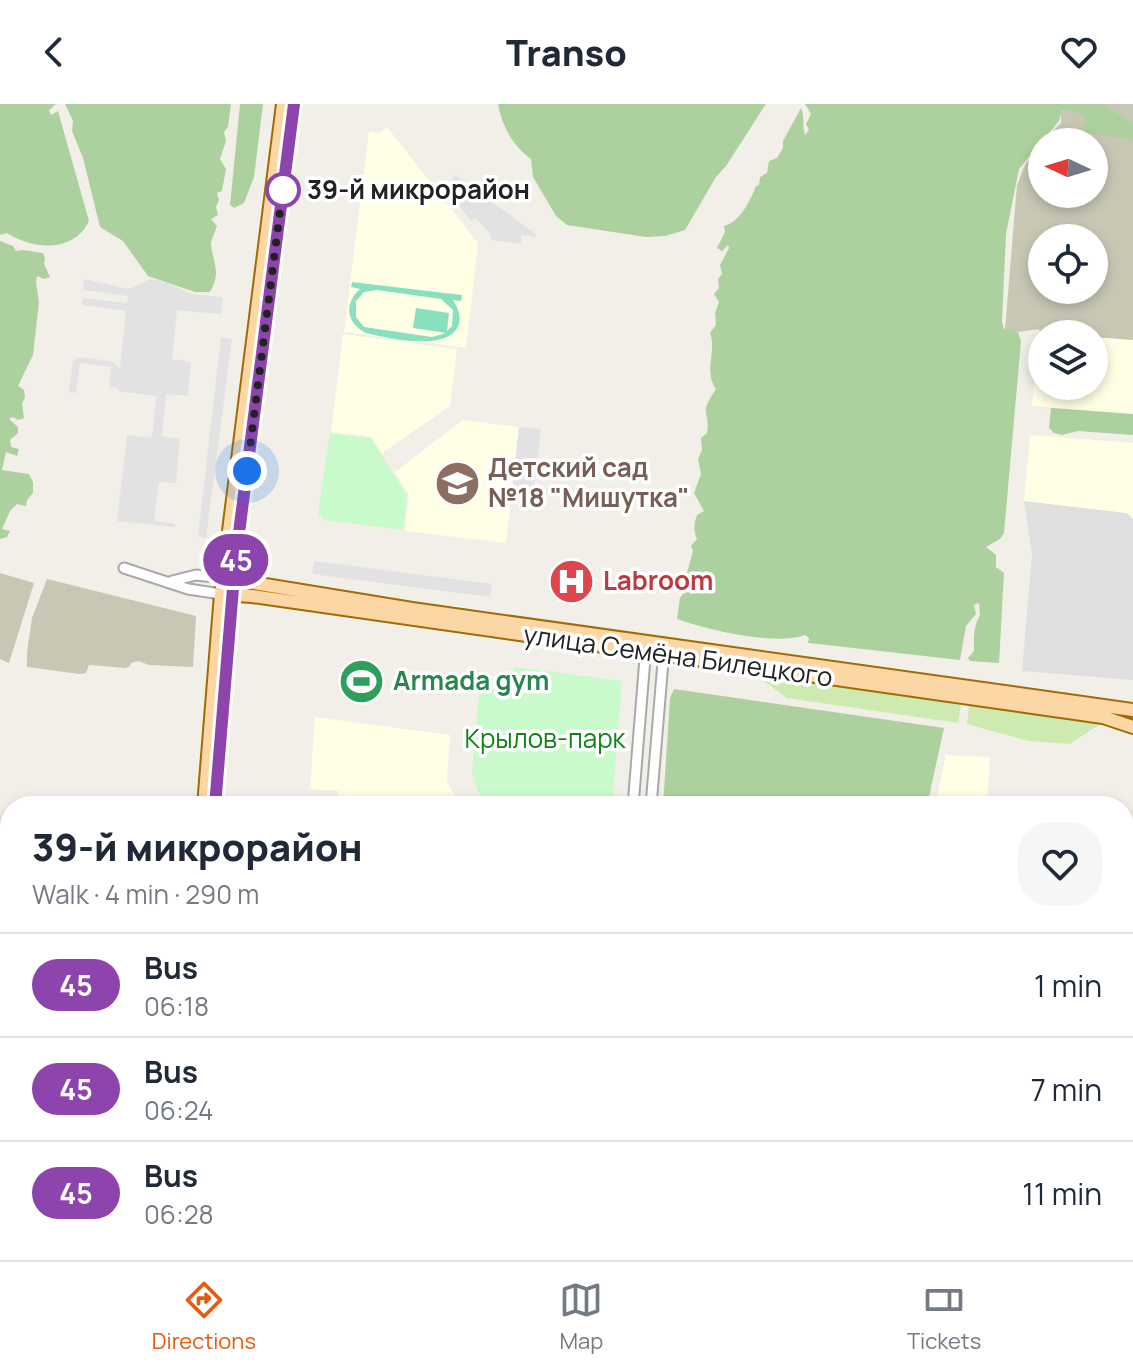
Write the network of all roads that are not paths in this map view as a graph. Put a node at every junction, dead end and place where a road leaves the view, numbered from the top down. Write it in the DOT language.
graph roads {
  1 [pos="283,104"];
  2 [pos="294,104"];
  3 [pos="124,568"];
  4 [pos="229,579"];
  5 [pos="169,582"];
  6 [pos="227,594"];
  7 [pos="646,646"];
  8 [pos="664,649"];
  9 [pos="1133,710"];
  10 [pos="1133,727"];
  11 [pos="205,796"];
  12 [pos="216,796"];
  13 [pos="634,796"];
  14 [pos="652,796"];
  1 -- 4 [label="main road"];
  2 -- 4 [label="main road"];
  3 -- 5 [label="street, улица Семёна Билецкого"];
  4 -- 5 [label="street, улица Семёна Билецкого"];
  4 -- 6 [label="main road"];
  4 -- 7 [label="main road, улица Семёна Билецкого"];
  5 -- 6 [label="street"];
  6 -- 7 [label="main road, улица Семёна Билецкого"];
  6 -- 11 [label="main road"];
  6 -- 12 [label="main road"];
  7 -- 8 [label="main road, улица Семёна Билецкого"];
  7 -- 13 [label="street"];
  8 -- 9 [label="main road, улица Семёна Билецкого"];
  8 -- 10 [label="main road, улица Семёна Билецкого"];
  8 -- 14 [label="street"];
}
